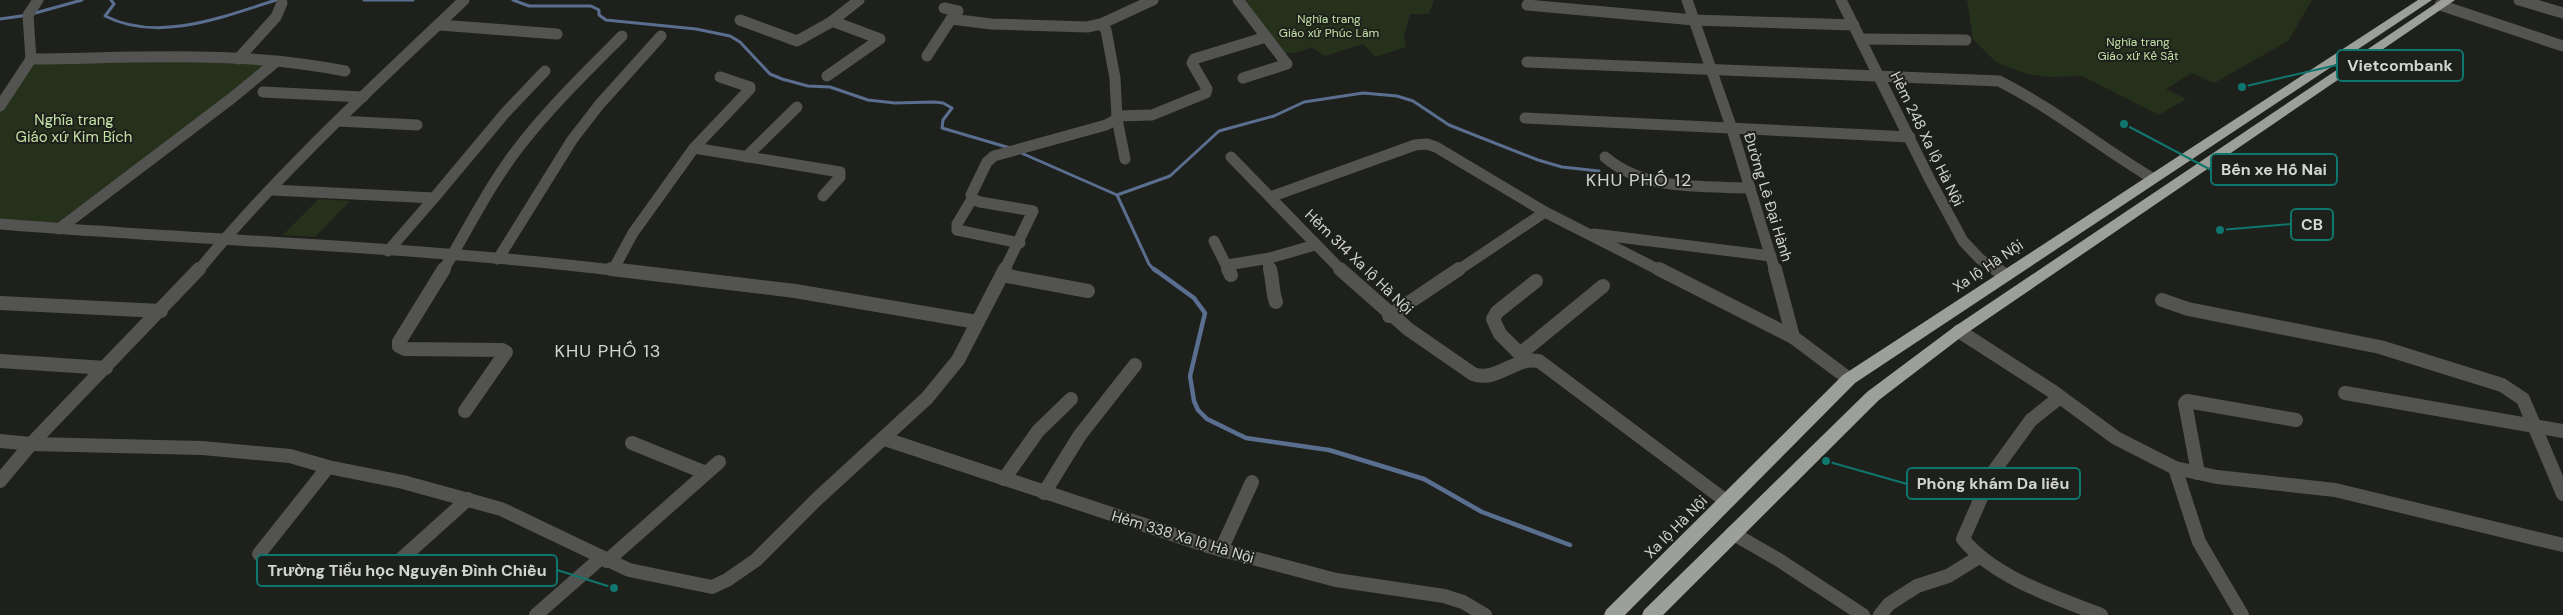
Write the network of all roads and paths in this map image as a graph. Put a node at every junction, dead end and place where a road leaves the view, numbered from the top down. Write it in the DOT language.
graph roads {
  1 [pos="38,0"];
  2 [pos="464,0"];
  3 [pos="858,0"];
  4 [pos="1153,0"];
  5 [pos="1238,0"];
  6 [pos="1687,0"];
  7 [pos="1841,0"];
  8 [pos="2426,0"];
  9 [pos="2520,0"];
  10 [pos="282,3"];
  11 [pos="2445,3"];
  12 [pos="1527,5"];
  13 [pos="944,8"];
  14 [pos="2563,13"];
  15 [pos="740,20"];
  16 [pos="950,20"];
  17 [pos="1694,20"];
  18 [pos="832,21"];
  19 [pos="1101,24"];
  20 [pos="440,25"];
  21 [pos="1854,25"];
  22 [pos="557,34"];
  23 [pos="622,36"];
  24 [pos="661,36"];
  25 [pos="1266,37"];
  26 [pos="1862,39"];
  27 [pos="1966,40"];
  28 [pos="2563,46"];
  29 [pos="2354,47"];
  30 [pos="2370,53"];
  31 [pos="927,56"];
  32 [pos="31,59"];
  33 [pos="238,59"];
  34 [pos="277,61"];
  35 [pos="1526,62"];
  36 [pos="1711,70"];
  37 [pos="345,72"];
  38 [pos="545,72"];
  39 [pos="827,76"];
  40 [pos="720,77"];
  41 [pos="1880,77"];
  42 [pos="1243,78"];
  43 [pos="263,92"];
  44 [pos="363,98"];
  45 [pos="0,106"];
  46 [pos="797,107"];
  47 [pos="1117,117"];
  48 [pos="1525,118"];
  49 [pos="338,121"];
  50 [pos="417,125"];
  51 [pos="1732,129"];
  52 [pos="1910,137"];
  53 [pos="694,148"];
  54 [pos="746,157"];
  55 [pos="1231,157"];
  56 [pos="1605,157"];
  57 [pos="1124,159"];
  58 [pos="2174,164"];
  59 [pos="2192,173"];
  60 [pos="2152,178"];
  61 [pos="1750,188"];
  62 [pos="2170,188"];
  63 [pos="272,190"];
  64 [pos="823,196"];
  65 [pos="1270,197"];
  66 [pos="434,198"];
  67 [pos="972,199"];
  68 [pos="1545,212"];
  69 [pos="0,224"];
  70 [pos="59,229"];
  71 [pos="1586,233"];
  72 [pos="1214,241"];
  73 [pos="221,242"];
  74 [pos="1020,243"];
  75 [pos="1315,245"];
  76 [pos="388,251"];
  77 [pos="452,256"];
  78 [pos="1771,256"];
  79 [pos="498,259"];
  80 [pos="1267,259"];
  81 [pos="613,270"];
  82 [pos="1002,275"];
  83 [pos="2005,276"];
  84 [pos="1536,281"];
  85 [pos="1603,286"];
  86 [pos="1088,291"];
  87 [pos="2162,300"];
  88 [pos="0,302"];
  89 [pos="1276,302"];
  90 [pos="161,311"];
  91 [pos="1389,316"];
  92 [pos="977,322"];
  93 [pos="1959,331"];
  94 [pos="1793,337"];
  95 [pos="1523,357"];
  96 [pos="0,360"];
  97 [pos="1135,365"];
  98 [pos="106,368"];
  99 [pos="1849,379"];
  100 [pos="2345,393"];
  101 [pos="2060,397"];
  102 [pos="1071,400"];
  103 [pos="465,410"];
  104 [pos="2296,420"];
  105 [pos="2534,426"];
  106 [pos="2563,431"];
  107 [pos="885,438"];
  108 [pos="0,441"];
  109 [pos="632,442"];
  110 [pos="31,444"];
  111 [pos="719,462"];
  112 [pos="328,467"];
  113 [pos="2175,468"];
  114 [pos="706,473"];
  115 [pos="2198,473"];
  116 [pos="1004,478"];
  117 [pos="0,481"];
  118 [pos="1252,482"];
  119 [pos="1044,493"];
  120 [pos="2563,494"];
  121 [pos="468,499"];
  122 [pos="1726,501"];
  123 [pos="1732,533"];
  124 [pos="2563,545"];
  125 [pos="1221,550"];
  126 [pos="259,554"];
  127 [pos="1979,558"];
  128 [pos="604,559"];
  129 [pos="389,570"];
  130 [pos="536,615"];
  131 [pos="1485,615"];
  132 [pos="1613,615"];
  133 [pos="1651,615"];
  134 [pos="1863,615"];
  135 [pos="1880,615"];
  136 [pos="2101,615"];
  137 [pos="2242,615"];
  1 -- 32 [label="street"];
  2 -- 20 [label="street"];
  3 -- 18 [label="street"];
  4 -- 19 [label="street"];
  5 -- 25 [label="street"];
  6 -- 17 [label="street, Đường Lê Đại Hành"];
  7 -- 21 [label="street, Hẻm 248 Xa lộ Hà Nội"];
  8 -- 29 [label="highway, Xa lộ Hà Nội"];
  9 -- 14 [label="street"];
  10 -- 33 [label="street"];
  11 -- 28 [label="street"];
  11 -- 30 [label="highway"];
  12 -- 17 [label="street"];
  13 -- 16 [label="street"];
  15 -- 18 [label="street"];
  16 -- 19 [label="street"];
  16 -- 31 [label="street"];
  17 -- 21 [label="street"];
  17 -- 36 [label="street, Đường Lê Đại Hành"];
  18 -- 39 [label="street"];
  19 -- 47 [label="street"];
  20 -- 22 [label="street"];
  20 -- 44 [label="street"];
  21 -- 26 [label="street, Hẻm 248 Xa lộ Hà Nội"];
  23 -- 77 [label="street"];
  24 -- 79 [label="street"];
  25 -- 42 [label="street"];
  25 -- 47 [label="street"];
  26 -- 27 [label="street"];
  26 -- 41 [label="street, Hẻm 248 Xa lộ Hà Nội"];
  29 -- 30 [label="highway"];
  29 -- 58 [label="highway, Xa lộ Hà Nội"];
  30 -- 59 [label="highway"];
  32 -- 33 [label="street"];
  32 -- 45 [label="street"];
  33 -- 34 [label="street"];
  34 -- 37 [label="street"];
  34 -- 70 [label="street"];
  35 -- 36 [label="street"];
  36 -- 41 [label="street"];
  36 -- 51 [label="street, Đường Lê Đại Hành"];
  38 -- 66 [label="street"];
  40 -- 53 [label="street"];
  41 -- 52 [label="street, Hẻm 248 Xa lộ Hà Nội"];
  41 -- 60 [label="street"];
  43 -- 44 [label="street"];
  44 -- 49 [label="street"];
  46 -- 54 [label="street"];
  47 -- 57 [label="street"];
  47 -- 67 [label="street"];
  48 -- 51 [label="street"];
  49 -- 50 [label="street"];
  49 -- 63 [label="street"];
  51 -- 52 [label="street"];
  51 -- 61 [label="street, Đường Lê Đại Hành"];
  52 -- 83 [label="street, Hẻm 248 Xa lộ Hà Nội"];
  53 -- 54 [label="street"];
  53 -- 81 [label="street"];
  54 -- 64 [label="street"];
  55 -- 65 [label="street, Hẻm 314 Xa lộ Hà Nội"];
  56 -- 61 [label="street"];
  58 -- 59 [label="highway"];
  58 -- 60 [label="highway, Xa lộ Hà Nội"];
  59 -- 62 [label="highway"];
  60 -- 62 [label="highway"];
  60 -- 83 [label="highway, Xa lộ Hà Nội"];
  61 -- 78 [label="street, Đường Lê Đại Hành"];
  62 -- 93 [label="highway"];
  63 -- 66 [label="street"];
  63 -- 73 [label="street"];
  65 -- 68 [label="street"];
  65 -- 75 [label="street, Hẻm 314 Xa lộ Hà Nội"];
  66 -- 76 [label="street"];
  67 -- 74 [label="street"];
  67 -- 74 [label="street"];
  68 -- 71 [label="street"];
  68 -- 91 [label="street"];
  69 -- 70 [label="street"];
  70 -- 73 [label="street"];
  71 -- 78 [label="street"];
  71 -- 94 [label="street"];
  72 -- 80 [label="street"];
  73 -- 76 [label="street"];
  73 -- 90 [label="street"];
  74 -- 82 [label="street"];
  75 -- 80 [label="street"];
  75 -- 91 [label="street, Hẻm 314 Xa lộ Hà Nội"];
  76 -- 77 [label="street"];
  77 -- 79 [label="street"];
  77 -- 103 [label="street"];
  78 -- 94 [label="street, Đường Lê Đại Hành"];
  79 -- 81 [label="street"];
  80 -- 89 [label="street"];
  81 -- 92 [label="street"];
  82 -- 86 [label="street"];
  82 -- 92 [label="street"];
  83 -- 99 [label="highway, Xa lộ Hà Nội"];
  84 -- 95 [label="street"];
  85 -- 95 [label="street"];
  87 -- 105 [label="street"];
  88 -- 90 [label="street"];
  90 -- 98 [label="street"];
  91 -- 95 [label="street, Hẻm 314 Xa lộ Hà Nội"];
  92 -- 107 [label="street"];
  93 -- 101 [label="street"];
  93 -- 123 [label="highway"];
  94 -- 99 [label="street"];
  95 -- 122 [label="street"];
  96 -- 98 [label="street"];
  97 -- 119 [label="street"];
  98 -- 110 [label="street"];
  99 -- 122 [label="highway, Xa lộ Hà Nội"];
  100 -- 105 [label="street"];
  101 -- 113 [label="street"];
  101 -- 127 [label="street"];
  102 -- 116 [label="street"];
  104 -- 115 [label="street"];
  105 -- 106 [label="street"];
  105 -- 120 [label="street"];
  107 -- 116 [label="street, Hẻm 338 Xa lộ Hà Nội"];
  107 -- 128 [label="street"];
  108 -- 110 [label="street"];
  109 -- 114 [label="street"];
  110 -- 112 [label="street"];
  110 -- 117 [label="street"];
  111 -- 114 [label="street"];
  112 -- 121 [label="street"];
  112 -- 126 [label="street"];
  113 -- 115 [label="street"];
  113 -- 137 [label="street"];
  114 -- 128 [label="street"];
  115 -- 124 [label="street"];
  116 -- 119 [label="street, Hẻm 338 Xa lộ Hà Nội"];
  118 -- 125 [label="street"];
  119 -- 125 [label="street, Hẻm 338 Xa lộ Hà Nội"];
  121 -- 128 [label="street"];
  121 -- 129 [label="street"];
  122 -- 132 [label="highway, Xa lộ Hà Nội"];
  123 -- 133 [label="highway"];
  123 -- 134 [label="street"];
  125 -- 131 [label="street, Hẻm 338 Xa lộ Hà Nội"];
  127 -- 135 [label="street"];
  127 -- 136 [label="street"];
  128 -- 130 [label="street"];
}
